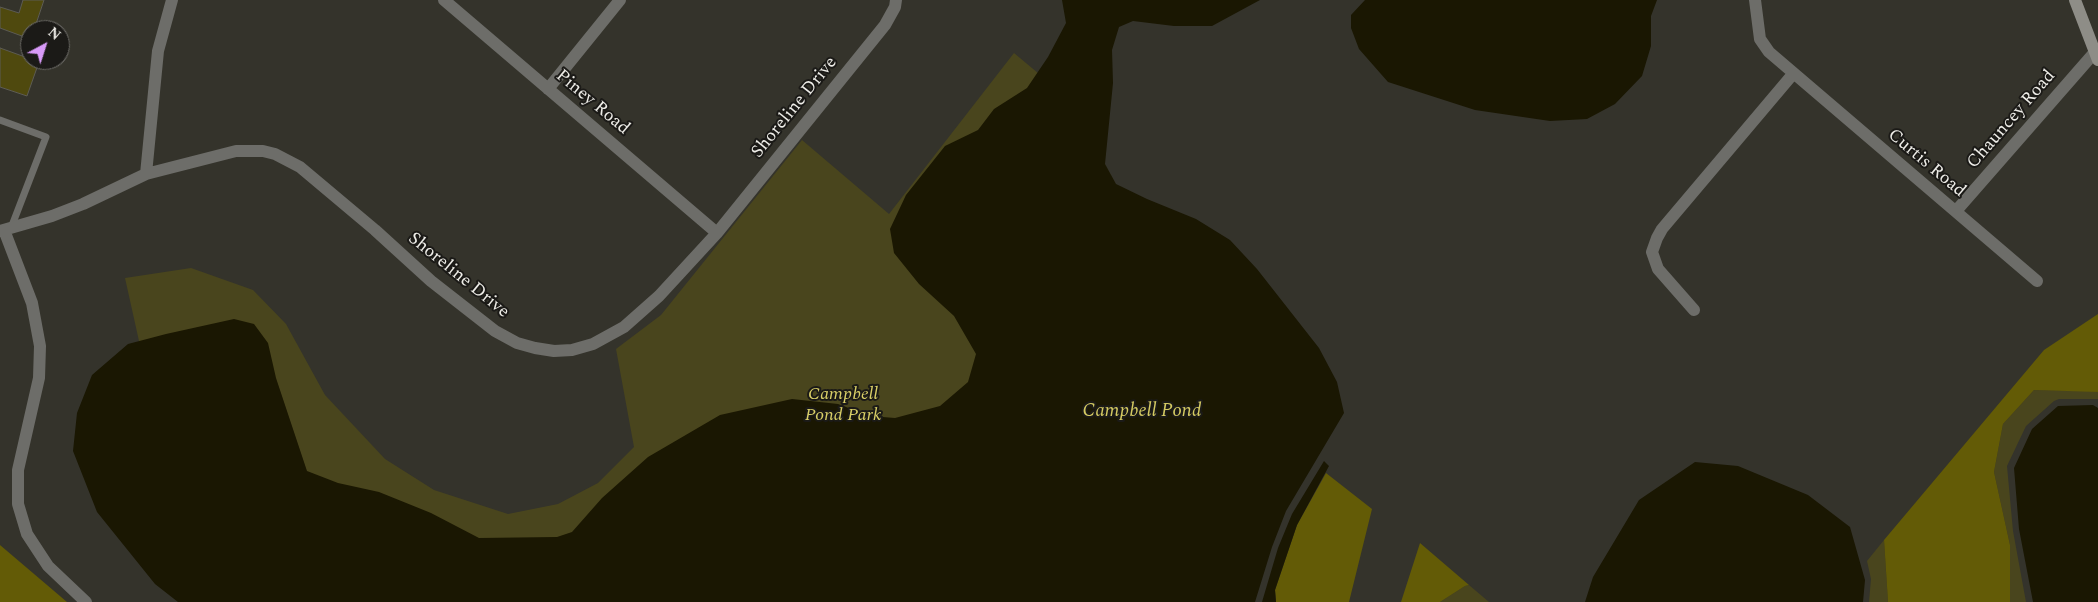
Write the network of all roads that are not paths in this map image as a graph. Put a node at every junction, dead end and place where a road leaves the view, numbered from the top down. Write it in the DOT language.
graph roads {
  1 [pos="172,0"];
  2 [pos="444,0"];
  3 [pos="620,0"];
  4 [pos="896,0"];
  5 [pos="1755,0"];
  6 [pos="2075,0"];
  7 [pos="2096,56"];
  8 [pos="1793,74"];
  9 [pos="548,89"];
  10 [pos="0,120"];
  11 [pos="146,174"];
  12 [pos="1956,211"];
  13 [pos="5,230"];
  14 [pos="716,233"];
  15 [pos="2036,281"];
  16 [pos="1694,310"];
  17 [pos="86,602"];
  1 -- 11 [label="street"];
  2 -- 9 [label="street, Piney Road"];
  3 -- 9 [label="street"];
  4 -- 14 [label="street, Shoreline Drive"];
  5 -- 8 [label="street, Curtis Road"];
  6 -- 7 [label="street"];
  7 -- 12 [label="street, Chauncey Road"];
  8 -- 12 [label="street, Curtis Road"];
  8 -- 16 [label="street"];
  9 -- 14 [label="street, Piney Road"];
  10 -- 13 [label="lane"];
  11 -- 13 [label="street, Shoreline Drive"];
  11 -- 14 [label="street, Shoreline Drive"];
  12 -- 15 [label="street, Curtis Road"];
  13 -- 17 [label="street"];
}
